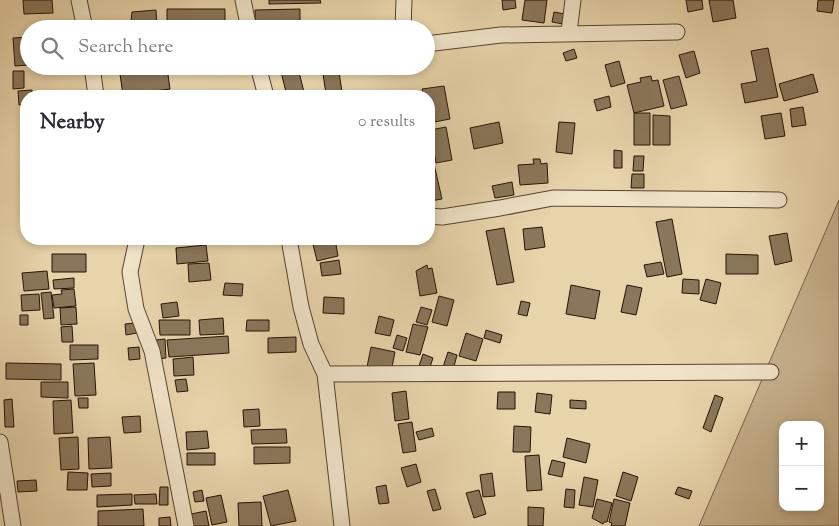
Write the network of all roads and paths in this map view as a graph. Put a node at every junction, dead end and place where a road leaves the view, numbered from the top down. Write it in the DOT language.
graph roads {
  1 [pos="79,0"];
  2 [pos="243,0"];
  3 [pos="404,0"];
  4 [pos="573,0"];
  5 [pos="83,20"];
  6 [pos="247,20"];
  7 [pos="403,20"];
  8 [pos="569,32"];
  9 [pos="677,32"];
  10 [pos="435,43"];
  11 [pos="93,75"];
  12 [pos="260,75"];
  13 [pos="95,90"];
  14 [pos="264,90"];
  15 [pos="779,200"];
  16 [pos="435,215"];
  17 [pos="136,245"];
  18 [pos="290,245"];
  19 [pos="771,372"];
  20 [pos="325,374"];
  21 [pos="0,442"];
  22 [pos="13,526"];
  23 [pos="186,526"];
  24 [pos="342,526"];
  1 -- 5 [label="street"];
  2 -- 6 [label="street"];
  3 -- 7 [label="street"];
  4 -- 8 [label="street"];
  8 -- 9 [label="street"];
  8 -- 10 [label="street"];
  11 -- 13 [label="street"];
  12 -- 14 [label="street"];
  15 -- 16 [label="street"];
  17 -- 23 [label="street"];
  18 -- 20 [label="street"];
  19 -- 20 [label="street"];
  20 -- 24 [label="street"];
  21 -- 22 [label="street"];
}
